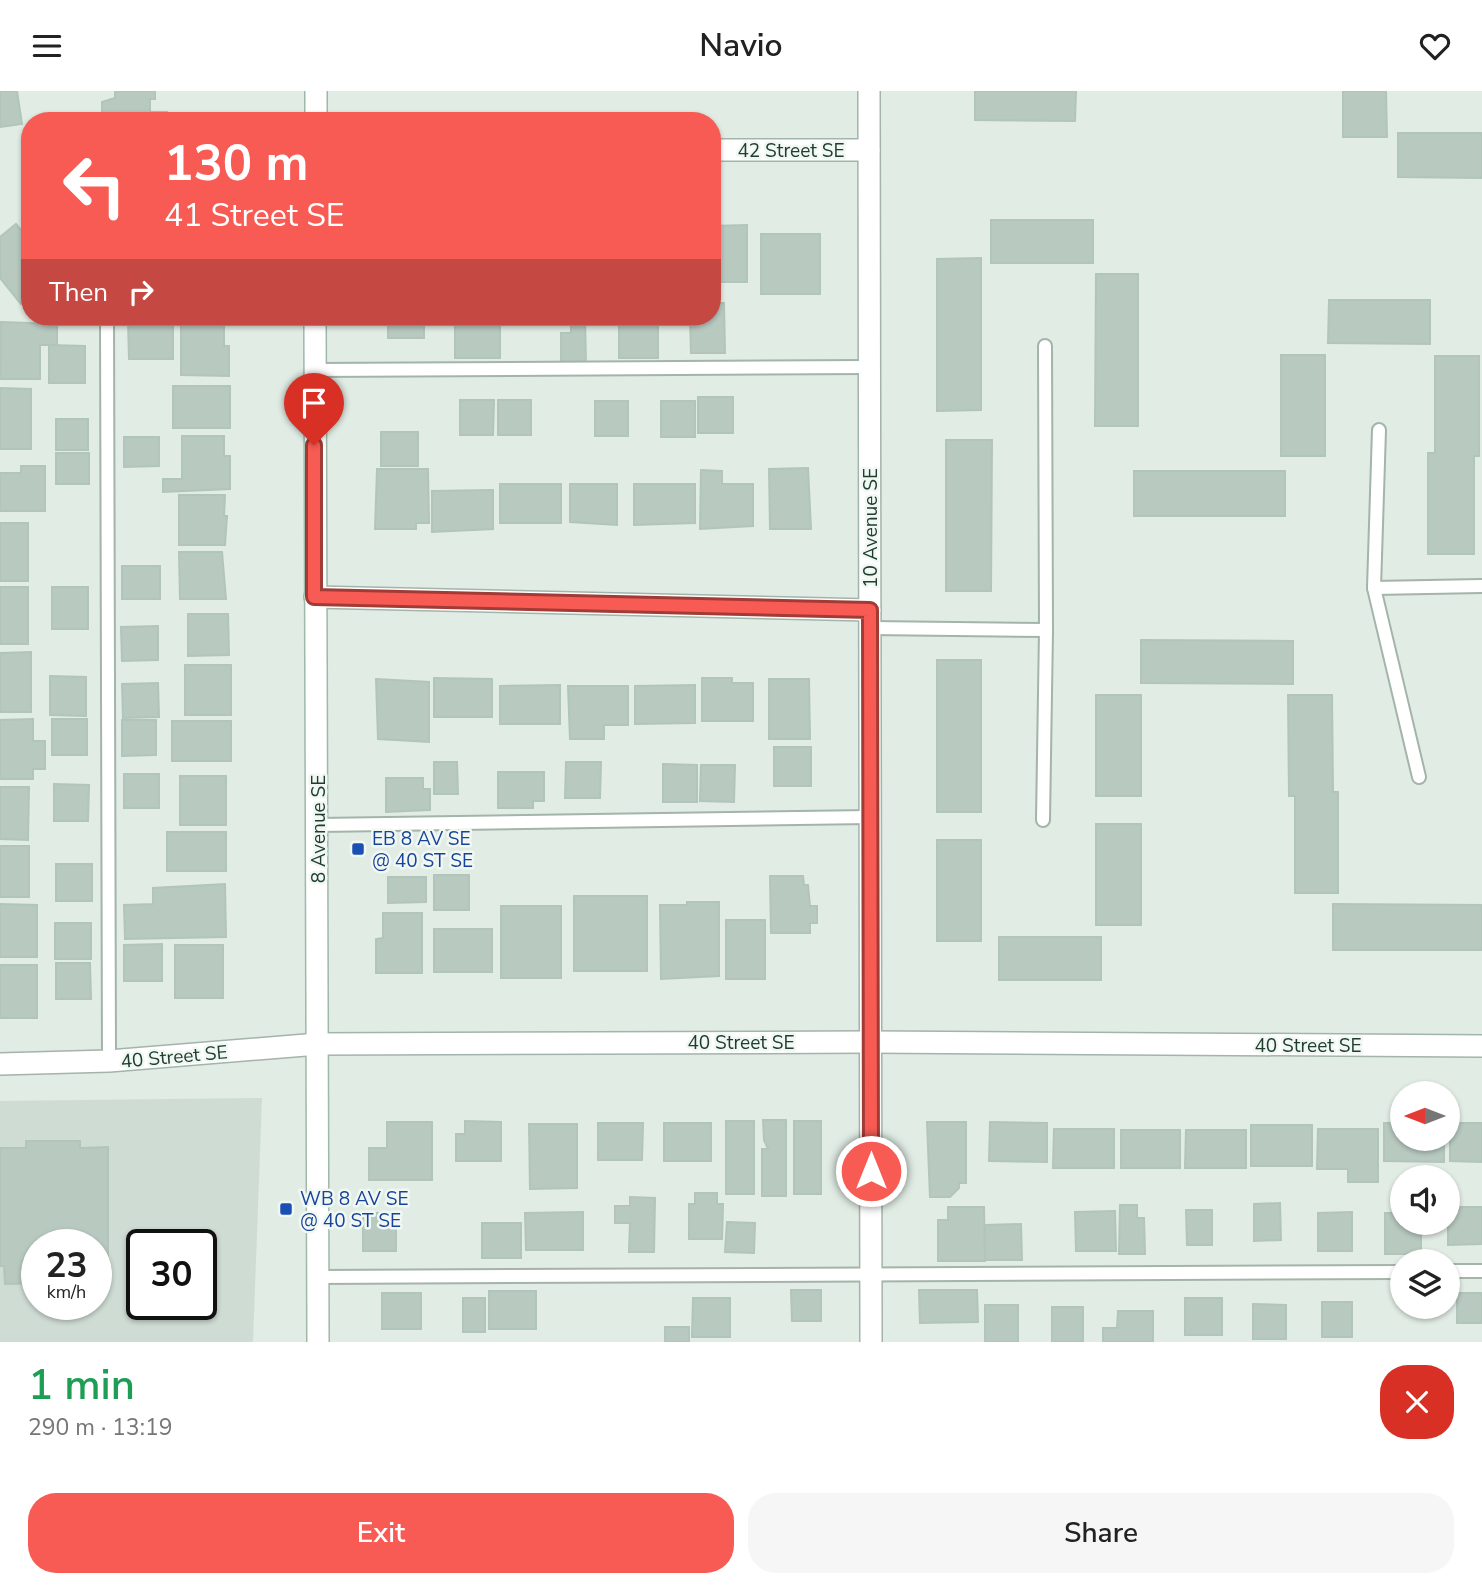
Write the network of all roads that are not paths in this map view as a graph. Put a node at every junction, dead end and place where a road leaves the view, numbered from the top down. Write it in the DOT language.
graph roads {
  1 [pos="316,91"];
  2 [pos="869,91"];
  3 [pos="316,112"];
  4 [pos="869,149"];
  5 [pos="721,150"];
  6 [pos="107,326"];
  7 [pos="315,326"];
  8 [pos="1045,346"];
  9 [pos="869,367"];
  10 [pos="314,369"];
  11 [pos="1379,430"];
  12 [pos="1482,586"];
  13 [pos="1374,588"];
  14 [pos="314,597"];
  15 [pos="870,619"];
  16 [pos="1046,630"];
  17 [pos="1419,777"];
  18 [pos="870,817"];
  19 [pos="1043,820"];
  20 [pos="318,825"];
  21 [pos="870,1042"];
  22 [pos="318,1044"];
  23 [pos="1482,1046"];
  24 [pos="109,1061"];
  25 [pos="0,1064"];
  26 [pos="1460,1271"];
  27 [pos="1482,1271"];
  28 [pos="1390,1272"];
  29 [pos="872,1275"];
  30 [pos="318,1277"];
  31 [pos="318,1342"];
  32 [pos="872,1342"];
  1 -- 3 [label="street"];
  2 -- 4 [label="street, 10 Avenue SE"];
  4 -- 5 [label="street, 42 Street SE"];
  4 -- 9 [label="street, 10 Avenue SE"];
  6 -- 24 [label="lane"];
  7 -- 10 [label="street, 8 Avenue SE"];
  8 -- 16 [label="lane"];
  9 -- 10 [label="lane"];
  9 -- 15 [label="street, 10 Avenue SE"];
  10 -- 14 [label="street, 8 Avenue SE"];
  11 -- 13 [label="lane"];
  12 -- 13 [label="lane"];
  13 -- 17 [label="lane"];
  14 -- 15 [label="street"];
  14 -- 20 [label="street, 8 Avenue SE"];
  15 -- 16 [label="lane"];
  15 -- 18 [label="street, 10 Avenue SE"];
  16 -- 19 [label="lane"];
  18 -- 20 [label="lane"];
  18 -- 21 [label="street, 10 Avenue SE"];
  20 -- 22 [label="street, 8 Avenue SE"];
  21 -- 22 [label="street, 40 Street SE"];
  21 -- 23 [label="street, 40 Street SE"];
  21 -- 29 [label="street, 10 Avenue SE"];
  22 -- 24 [label="street, 40 Street SE"];
  22 -- 30 [label="street, 8 Avenue SE"];
  24 -- 25 [label="street, 40 Street SE"];
  26 -- 27 [label="lane"];
  28 -- 29 [label="lane"];
  29 -- 30 [label="lane"];
  29 -- 32 [label="street, 10 Avenue SE"];
  30 -- 31 [label="street, 8 Avenue SE"];
}
